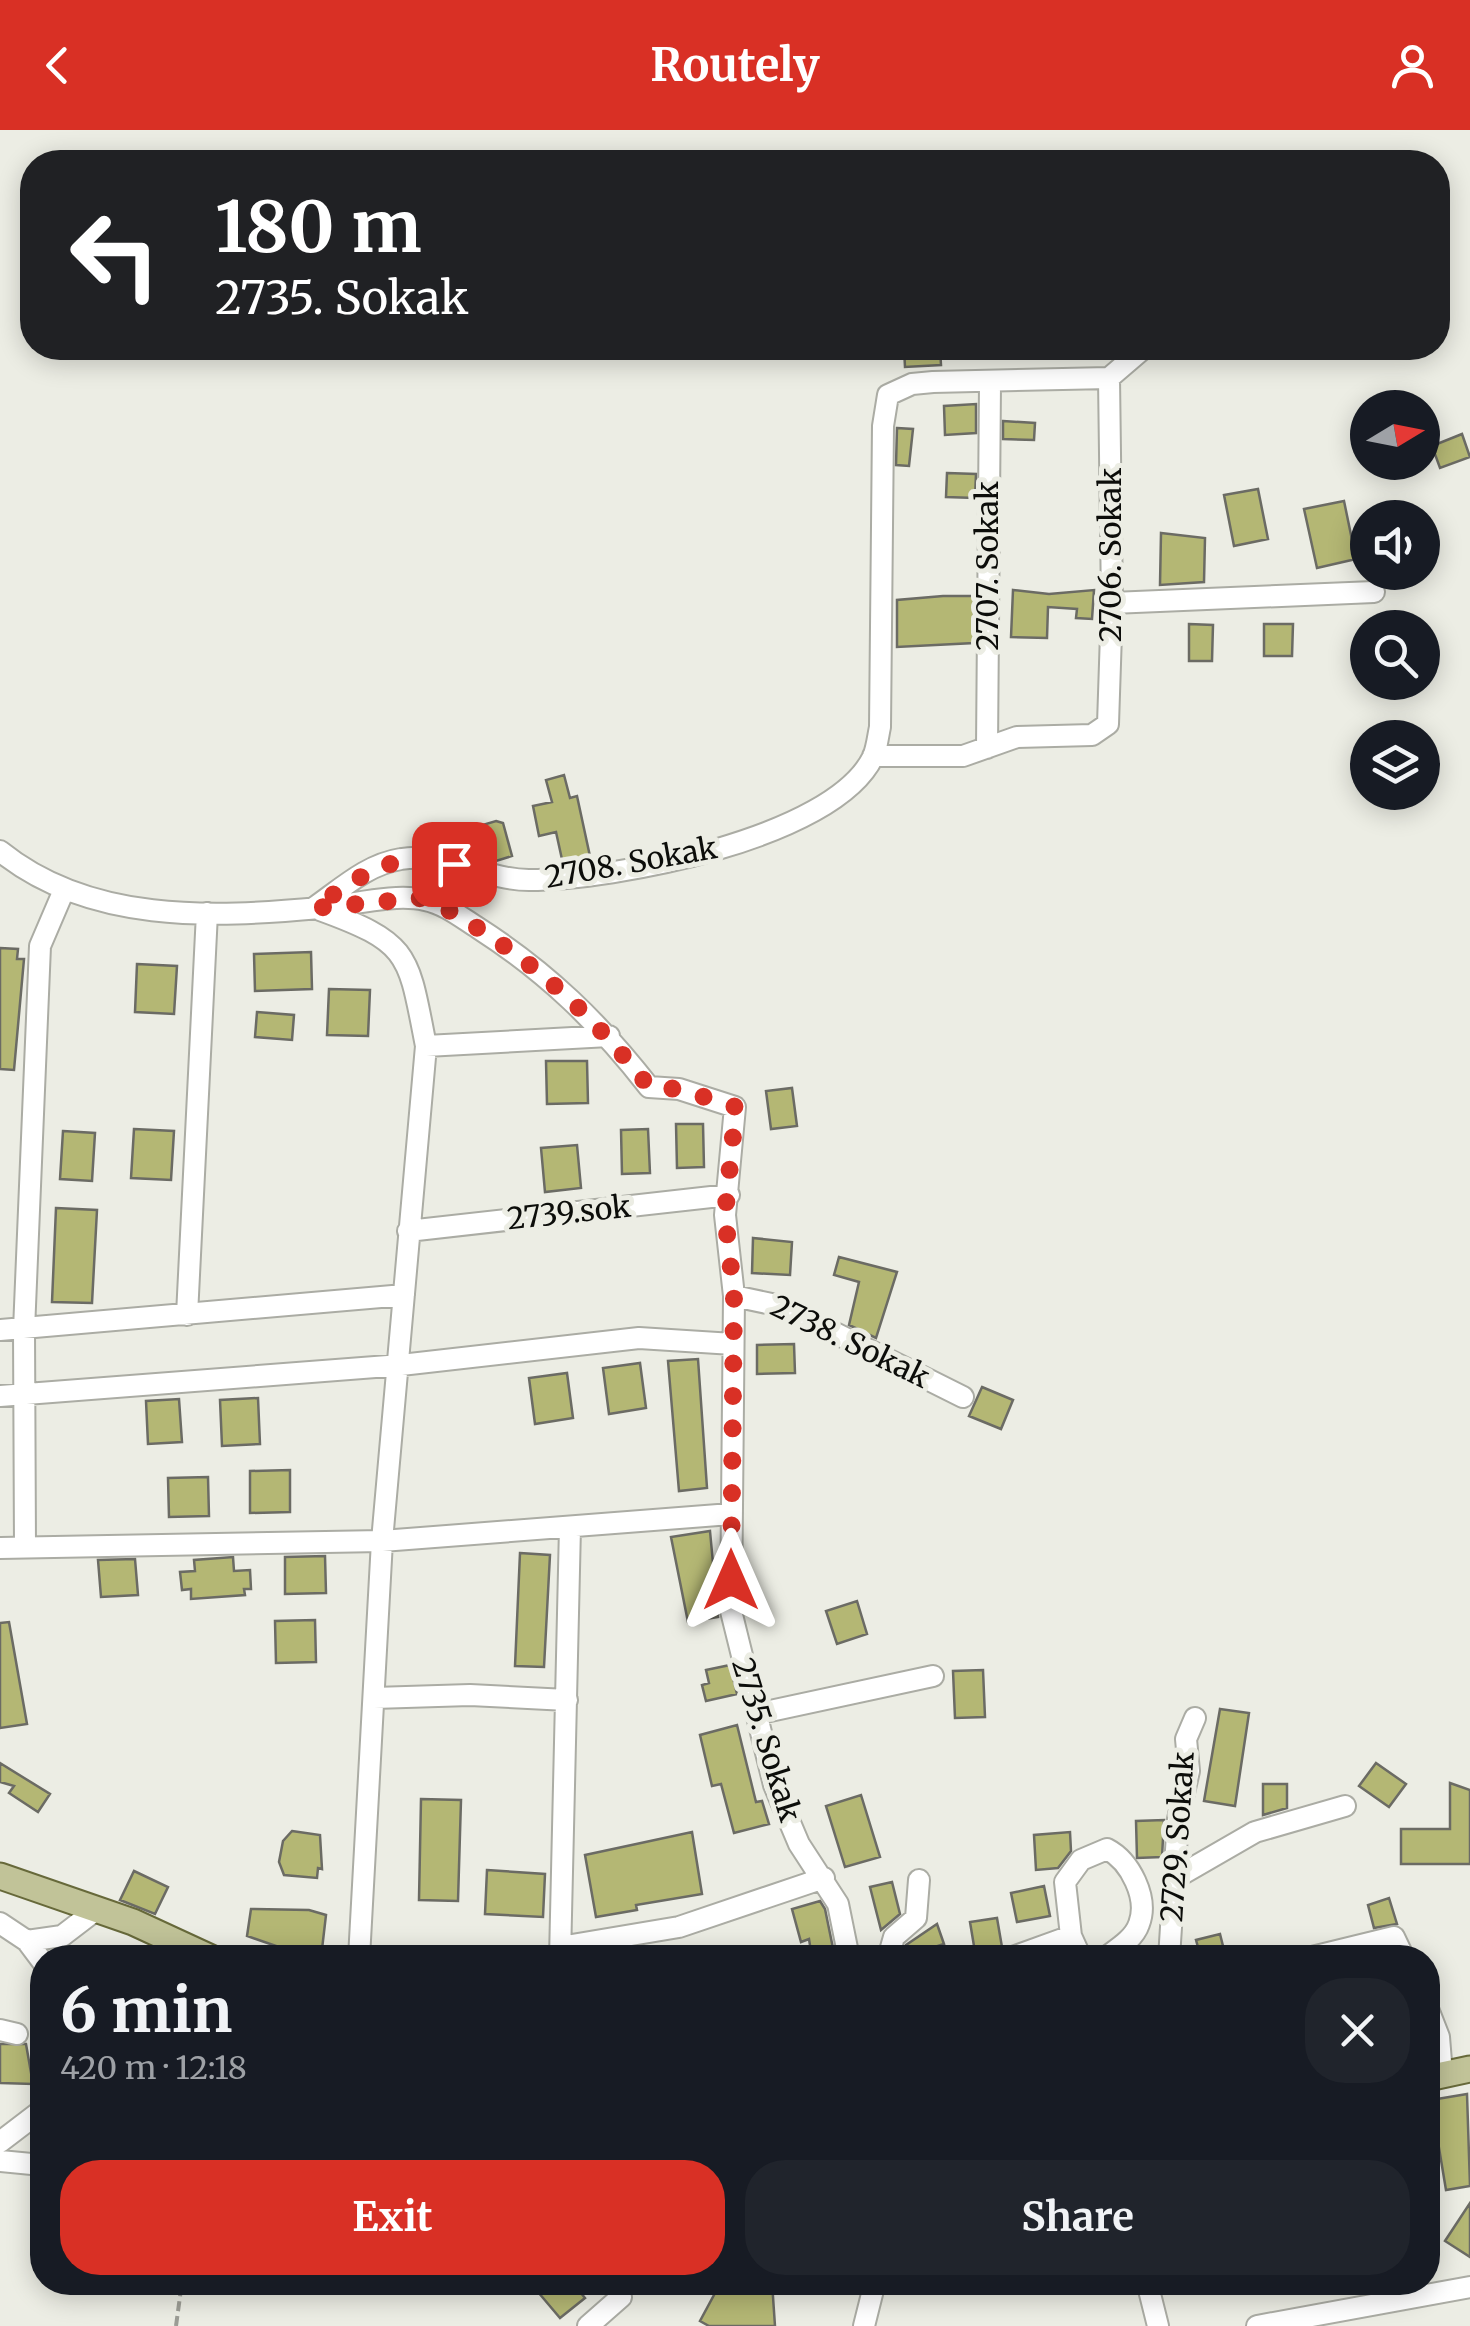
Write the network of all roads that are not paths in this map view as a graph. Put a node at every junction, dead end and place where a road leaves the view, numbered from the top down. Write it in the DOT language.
graph roads {
  1 [pos="1130,360"];
  2 [pos="1109,378"];
  3 [pos="990,384"];
  4 [pos="1374,592"];
  5 [pos="1112,603"];
  6 [pos="987,748"];
  7 [pos="874,756"];
  8 [pos="5,862"];
  9 [pos="64,890"];
  10 [pos="314,908"];
  11 [pos="207,913"];
  12 [pos="608,1036"];
  13 [pos="426,1046"];
  14 [pos="729,1195"];
  15 [pos="408,1231"];
  16 [pos="404,1295"];
  17 [pos="734,1296"];
  18 [pos="188,1315"];
  19 [pos="0,1330"];
  20 [pos="24,1330"];
  21 [pos="733,1344"];
  22 [pos="401,1366"];
  23 [pos="0,1396"];
  24 [pos="24,1397"];
  25 [pos="963,1397"];
  26 [pos="731,1514"];
  27 [pos="570,1526"];
  28 [pos="382,1541"];
  29 [pos="25,1546"];
  30 [pos="0,1548"];
  31 [pos="933,1676"];
  32 [pos="374,1698"];
  33 [pos="568,1700"];
  34 [pos="756,1714"];
  35 [pos="1195,1718"];
  36 [pos="1346,1806"];
  37 [pos="0,1876"];
  38 [pos="1177,1877"];
  39 [pos="824,1878"];
  40 [pos="919,1880"];
  41 [pos="96,1910"];
  42 [pos="0,1923"];
  43 [pos="1071,1936"];
  44 [pos="27,1941"];
  45 [pos="30,1945"];
  46 [pos="180,1945"];
  47 [pos="360,1945"];
  48 [pos="560,1945"];
  49 [pos="593,1945"];
  50 [pos="846,1945"];
  51 [pos="892,1945"];
  52 [pos="1046,1945"];
  53 [pos="1075,1945"];
  54 [pos="1118,1945"];
  55 [pos="1169,1945"];
  56 [pos="1361,1945"];
  57 [pos="1398,1945"];
  58 [pos="1470,2069"];
  59 [pos="1440,2075"];
  60 [pos="30,2119"];
  61 [pos="0,2142"];
  62 [pos="0,2160"];
  63 [pos="30,2164"];
  64 [pos="1470,2286"];
  65 [pos="1440,2288"];
  66 [pos="872,2295"];
  67 [pos="1150,2295"];
  68 [pos="1377,2295"];
  69 [pos="621,2297"];
  70 [pos="588,2326"];
  71 [pos="864,2326"];
  72 [pos="1158,2326"];
  73 [pos="1256,2326"];
  1 -- 2 [label="street"];
  2 -- 3 [label="street"];
  2 -- 5 [label="street, 2706. Sokak"];
  3 -- 6 [label="street, 2707. Sokak"];
  3 -- 7 [label="street"];
  4 -- 5 [label="street"];
  5 -- 6 [label="street, 2706. Sokak"];
  6 -- 7 [label="street"];
  7 -- 10 [label="street, 2708. Sokak"];
  8 -- 9 [label="street, 2735. Sokak"];
  9 -- 11 [label="street, 2735. Sokak"];
  9 -- 20 [label="street"];
  10 -- 11 [label="street, 2735. Sokak"];
  10 -- 12 [label="street, 2735. Sokak"];
  10 -- 13 [label="street"];
  11 -- 18 [label="street"];
  12 -- 13 [label="street"];
  12 -- 14 [label="street, 2735. Sokak"];
  13 -- 15 [label="street"];
  14 -- 15 [label="street, 2739.sok"];
  14 -- 17 [label="street, 2735. Sokak"];
  15 -- 16 [label="street"];
  16 -- 18 [label="street"];
  16 -- 22 [label="street"];
  17 -- 21 [label="street, 2735. Sokak"];
  17 -- 25 [label="street, 2738. Sokak"];
  18 -- 20 [label="street"];
  19 -- 20 [label="street"];
  20 -- 24 [label="street"];
  21 -- 22 [label="street"];
  21 -- 26 [label="street, 2735. Sokak"];
  22 -- 24 [label="street"];
  22 -- 28 [label="street"];
  23 -- 24 [label="street"];
  24 -- 29 [label="street"];
  26 -- 27 [label="street"];
  26 -- 34 [label="street, 2735. Sokak"];
  27 -- 28 [label="street"];
  27 -- 33 [label="street"];
  28 -- 29 [label="street"];
  28 -- 32 [label="street"];
  29 -- 30 [label="street"];
  31 -- 34 [label="street"];
  32 -- 33 [label="street"];
  32 -- 47 [label="street"];
  33 -- 48 [label="street"];
  34 -- 39 [label="street, 2735. Sokak"];
  35 -- 38 [label="street, 2729. Sokak"];
  36 -- 38 [label="street"];
  37 -- 41 [label="main road"];
  38 -- 55 [label="street, 2729. Sokak"];
  39 -- 49 [label="street"];
  39 -- 50 [label="street, 2735. Sokak"];
  40 -- 51 [label="street"];
  41 -- 44 [label="street"];
  41 -- 46 [label="main road"];
  42 -- 44 [label="street"];
  43 -- 52 [label="street"];
  43 -- 53 [label="street"];
  43 -- 54 [label="street"];
  44 -- 45 [label="street"];
  56 -- 57 [label="street"];
  58 -- 59 [label="main road"];
  60 -- 61 [label="street"];
  62 -- 63 [label="street"];
  64 -- 65 [label="street"];
  66 -- 71 [label="street"];
  67 -- 72 [label="street"];
  68 -- 73 [label="street"];
  69 -- 70 [label="street"];
}
